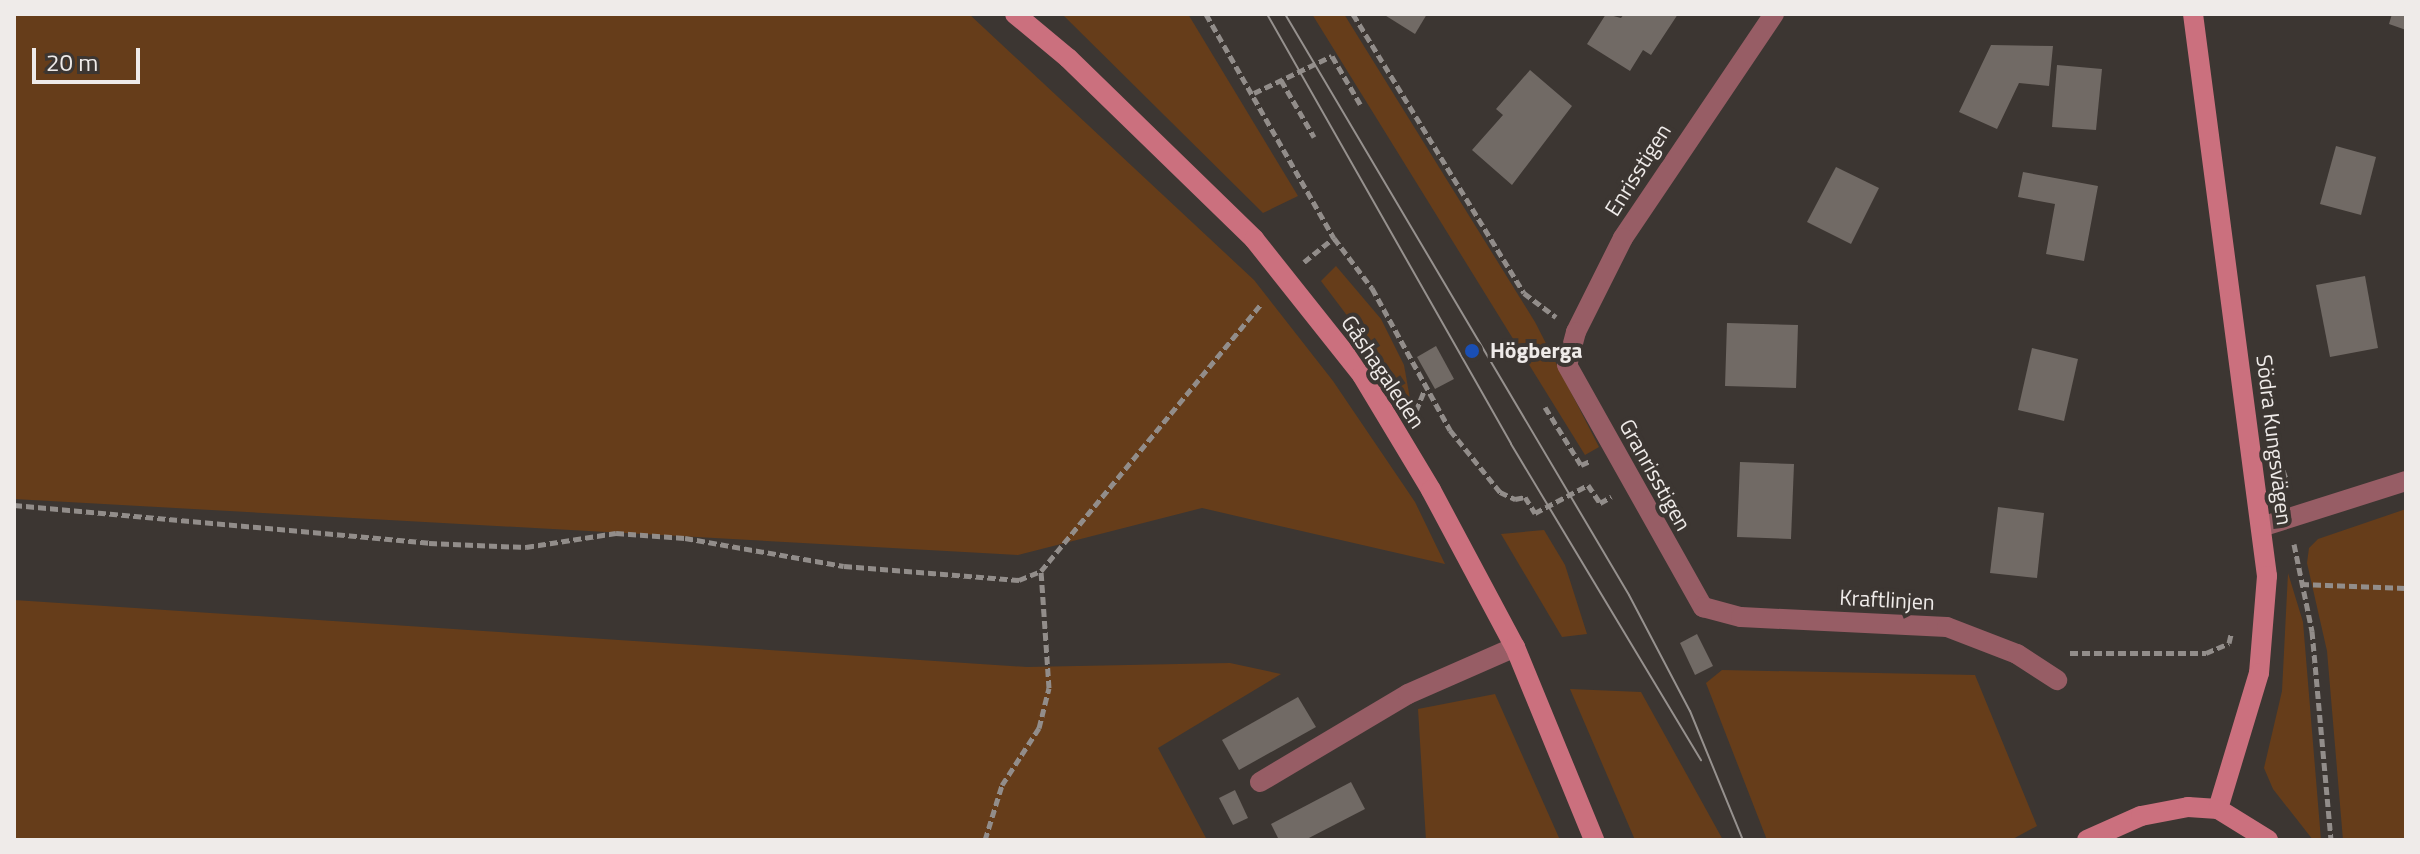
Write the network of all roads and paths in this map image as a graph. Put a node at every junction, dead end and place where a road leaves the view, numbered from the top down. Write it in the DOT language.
graph roads {
  1 [pos="1015,14"];
  2 [pos="1206,14"];
  3 [pos="1353,14"];
  4 [pos="1774,14"];
  5 [pos="2193,14"];
  6 [pos="1281,80"];
  7 [pos="1254,93"];
  8 [pos="1360,104"];
  9 [pos="1314,137"];
  10 [pos="1334,238"];
  11 [pos="1304,262"];
  12 [pos="1261,304"];
  13 [pos="1576,332"];
  14 [pos="1567,365"];
  15 [pos="1545,407"];
  16 [pos="1597,472"];
  17 [pos="2406,481"];
  18 [pos="1603,485"];
  19 [pos="1633,485"];
  20 [pos="1610,497"];
  21 [pos="14,505"];
  22 [pos="2261,527"];
  23 [pos="2298,565"];
  24 [pos="1041,571"];
  25 [pos="2267,576"];
  26 [pos="2406,588"];
  27 [pos="1703,607"];
  28 [pos="2234,623"];
  29 [pos="1515,647"];
  30 [pos="2064,653"];
  31 [pos="2057,680"];
  32 [pos="1260,782"];
  33 [pos="2218,809"];
  34 [pos="985,840"];
  35 [pos="1594,840"];
  36 [pos="2087,840"];
  37 [pos="2268,840"];
  38 [pos="2331,840"];
  1 -- 29 [label="main road, Gåshagaleden"];
  2 -- 7 [label="path"];
  3 -- 13 [label="path"];
  4 -- 13 [label="street, Enrisstigen"];
  5 -- 22 [label="main road, Södra Kungsvägen"];
  6 -- 7 [label="path"];
  6 -- 8 [label="path"];
  6 -- 9 [label="path"];
  7 -- 10 [label="path"];
  10 -- 11 [label="path"];
  10 -- 20 [label="path"];
  12 -- 24 [label="path"];
  13 -- 14 [label="street, Enrisstigen"];
  14 -- 19 [label="street, Granrisstigen"];
  15 -- 16 [label="path"];
  17 -- 22 [label="street"];
  18 -- 20 [label="path"];
  19 -- 20 [label="path"];
  19 -- 27 [label="street, Granrisstigen"];
  21 -- 24 [label="path"];
  22 -- 25 [label="main road, Södra Kungsvägen"];
  23 -- 25 [label="path"];
  24 -- 34 [label="path"];
  25 -- 33 [label="main road, Södra Kungsvägen"];
  26 -- 38 [label="path"];
  27 -- 31 [label="street, Kraftlinjen"];
  28 -- 30 [label="path"];
  29 -- 32 [label="street"];
  29 -- 35 [label="main road, Gåshagaleden"];
  33 -- 36 [label="main road"];
  33 -- 37 [label="main road"];
}
